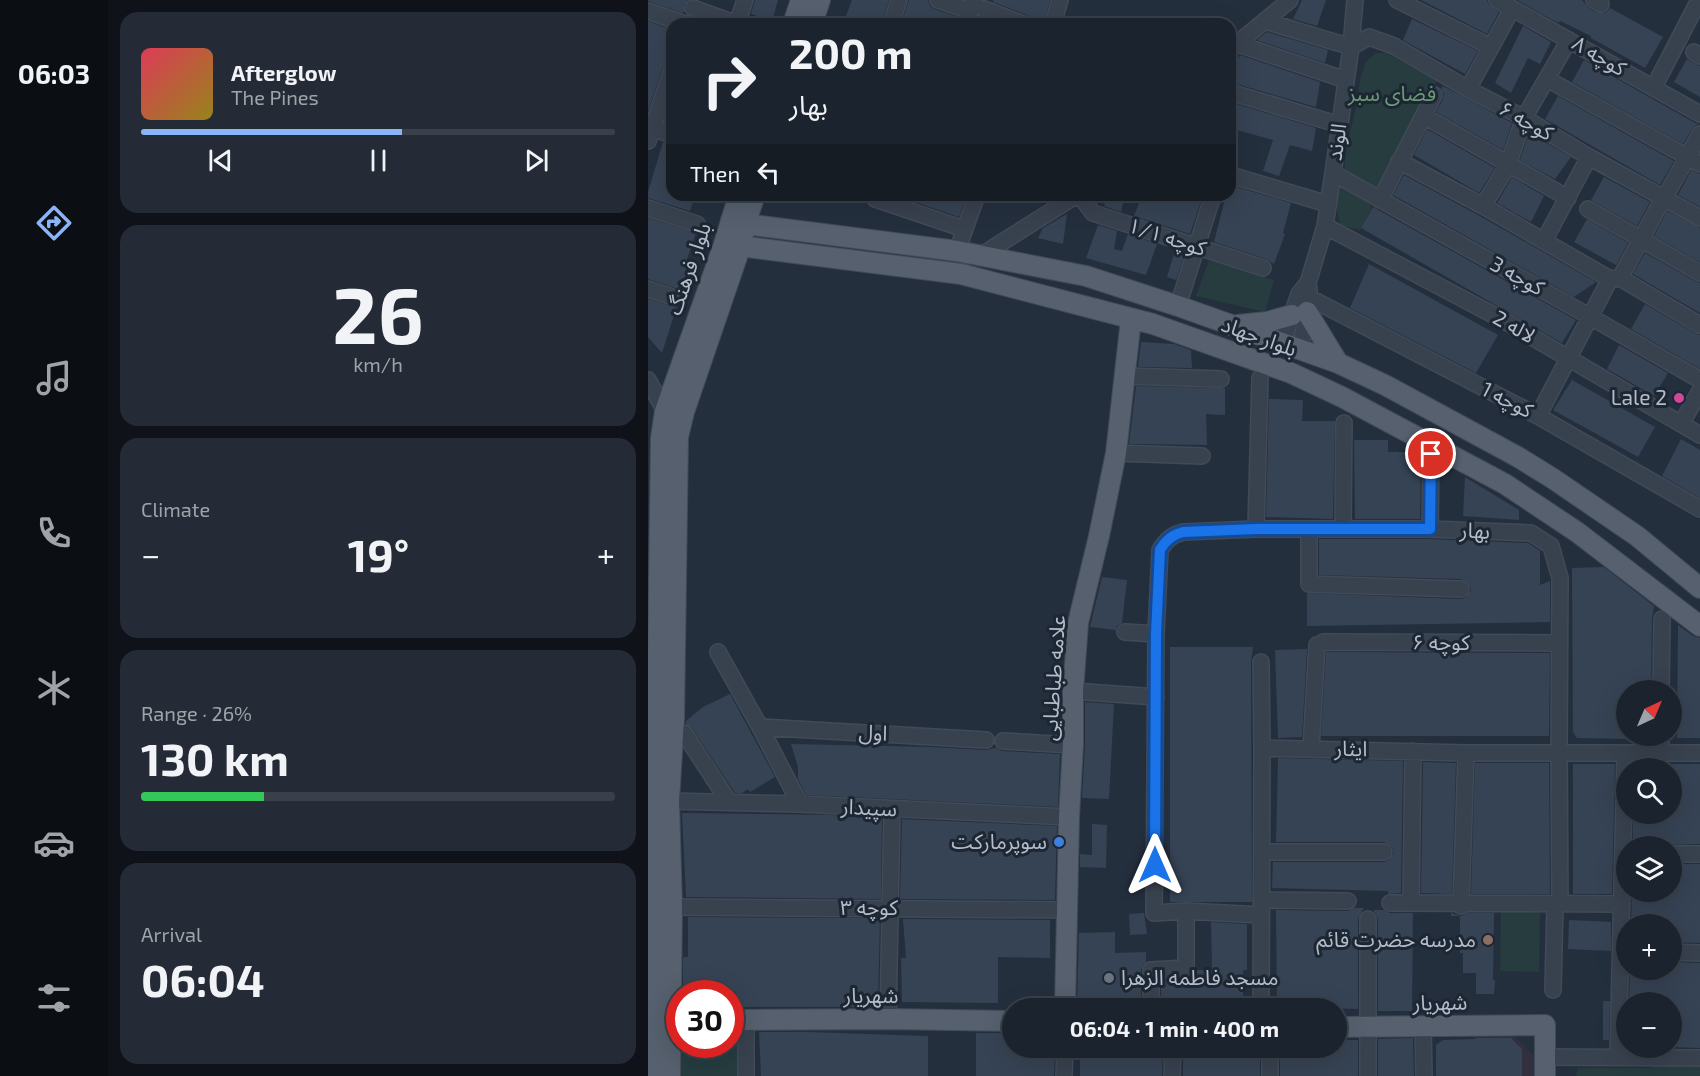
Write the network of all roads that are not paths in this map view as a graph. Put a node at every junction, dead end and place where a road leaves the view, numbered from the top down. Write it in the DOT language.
graph roads {
  1 [pos="745,0"];
  2 [pos="801,0"];
  3 [pos="820,0"];
  4 [pos="899,0"];
  5 [pos="938,0"];
  6 [pos="1060,0"];
  7 [pos="1290,0"];
  8 [pos="1355,0"];
  9 [pos="1397,0"];
  10 [pos="1497,0"];
  11 [pos="695,4"];
  12 [pos="1693,5"];
  13 [pos="1512,9"];
  14 [pos="648,11"];
  15 [pos="977,11"];
  16 [pos="668,18"];
  17 [pos="689,18"];
  18 [pos="724,18"];
  19 [pos="739,18"];
  20 [pos="795,18"];
  21 [pos="814,18"];
  22 [pos="893,18"];
  23 [pos="1002,18"];
  24 [pos="1055,18"];
  25 [pos="1265,21"];
  26 [pos="1569,40"];
  27 [pos="1236,45"];
  28 [pos="1351,47"];
  29 [pos="1491,47"];
  30 [pos="1236,48"];
  31 [pos="666,78"];
  32 [pos="1547,79"];
  33 [pos="1346,80"];
  34 [pos="1654,87"];
  35 [pos="1468,89"];
  36 [pos="1236,94"];
  37 [pos="655,95"];
  38 [pos="1434,96"];
  39 [pos="1700,114"];
  40 [pos="1424,116"];
  41 [pos="1524,118"];
  42 [pos="1340,125"];
  43 [pos="1700,134"];
  44 [pos="650,135"];
  45 [pos="666,135"];
  46 [pos="1589,157"];
  47 [pos="1399,161"];
  48 [pos="1694,161"];
  49 [pos="1508,165"];
  50 [pos="1333,173"];
  51 [pos="1236,177"];
  52 [pos="1664,197"];
  53 [pos="1568,198"];
  54 [pos="1380,200"];
  55 [pos="739,201"];
  56 [pos="750,201"];
  57 [pos="887,201"];
  58 [pos="974,201"];
  59 [pos="1068,201"];
  60 [pos="1083,201"];
  61 [pos="1211,201"];
  62 [pos="1328,204"];
  63 [pos="1483,206"];
  64 [pos="648,208"];
  65 [pos="1588,209"];
  66 [pos="1700,218"];
  67 [pos="738,222"];
  68 [pos="697,224"];
  69 [pos="1324,226"];
  70 [pos="964,229"];
  71 [pos="1641,240"];
  72 [pos="1544,241"];
  73 [pos="733,244"];
  74 [pos="1197,247"];
  75 [pos="957,251"];
  76 [pos="980,256"];
  77 [pos="1263,268"];
  78 [pos="1700,273"];
  79 [pos="1615,278"];
  80 [pos="648,289"];
  81 [pos="670,296"];
  82 [pos="1304,302"];
  83 [pos="1178,306"];
  84 [pos="1589,316"];
  85 [pos="1131,319"];
  86 [pos="1232,325"];
  87 [pos="1700,325"];
  88 [pos="1291,346"];
  89 [pos="1568,357"];
  90 [pos="1338,363"];
  91 [pos="1275,372"];
  92 [pos="1124,376"];
  93 [pos="1221,379"];
  94 [pos="648,380"];
  95 [pos="1700,380"];
  96 [pos="1700,391"];
  97 [pos="665,411"];
  98 [pos="1538,416"];
  99 [pos="1344,423"];
  100 [pos="1681,424"];
  101 [pos="1700,435"];
  102 [pos="1116,453"];
  103 [pos="1431,454"];
  104 [pos="1202,456"];
  105 [pos="654,476"];
  106 [pos="1700,509"];
  107 [pos="1256,529"];
  108 [pos="1313,529"];
  109 [pos="1343,529"];
  110 [pos="1430,529"];
  111 [pos="654,540"];
  112 [pos="1700,588"];
  113 [pos="1461,589"];
  114 [pos="653,608"];
  115 [pos="1662,619"];
  116 [pos="1700,626"];
  117 [pos="1125,632"];
  118 [pos="1156,634"];
  119 [pos="1559,643"];
  120 [pos="718,652"];
  121 [pos="1261,662"];
  122 [pos="653,667"];
  123 [pos="1661,680"];
  124 [pos="1073,691"];
  125 [pos="1156,697"];
  126 [pos="652,725"];
  127 [pos="760,727"];
  128 [pos="684,733"];
  129 [pos="986,740"];
  130 [pos="1003,741"];
  131 [pos="1073,745"];
  132 [pos="1661,746"];
  133 [pos="1262,748"];
  134 [pos="1311,748"];
  135 [pos="1413,751"];
  136 [pos="1466,753"];
  137 [pos="1700,753"];
  138 [pos="1559,754"];
  139 [pos="1625,754"];
  140 [pos="1661,754"];
  141 [pos="658,799"];
  142 [pos="729,802"];
  143 [pos="800,804"];
  144 [pos="892,810"];
  145 [pos="1069,817"];
  146 [pos="1262,852"];
  147 [pos="1384,852"];
  148 [pos="1682,854"];
  149 [pos="1700,854"];
  150 [pos="652,855"];
  151 [pos="1348,901"];
  152 [pos="1390,903"];
  153 [pos="1411,903"];
  154 [pos="1557,903"];
  155 [pos="1622,904"];
  156 [pos="1461,905"];
  157 [pos="1261,907"];
  158 [pos="672,908"];
  159 [pos="890,908"];
  160 [pos="1066,910"];
  161 [pos="1186,911"];
  162 [pos="1622,914"];
  163 [pos="1368,919"];
  164 [pos="1682,952"];
  165 [pos="1700,953"];
  166 [pos="1553,990"];
  167 [pos="1065,998"];
  168 [pos="1151,998"];
  169 [pos="1261,998"];
  170 [pos="888,1019"];
  171 [pos="744,1020"];
  172 [pos="663,1021"];
  173 [pos="1002,1021"];
  174 [pos="1347,1027"];
  175 [pos="1423,1027"];
  176 [pos="1368,1028"];
  177 [pos="1616,1057"];
  178 [pos="743,1058"];
  179 [pos="1065,1058"];
  180 [pos="1173,1058"];
  181 [pos="1270,1058"];
  182 [pos="1682,1058"];
  183 [pos="1700,1058"];
  184 [pos="1545,1066"];
  185 [pos="652,1076"];
  186 [pos="670,1076"];
  187 [pos="746,1076"];
  188 [pos="1064,1076"];
  189 [pos="1172,1076"];
  190 [pos="1270,1076"];
  191 [pos="1368,1076"];
  192 [pos="1424,1076"];
  1 -- 19 [label="street"];
  2 -- 20 [label="main road"];
  3 -- 21 [label="main road"];
  4 -- 22 [label="street"];
  5 -- 15 [label="street"];
  6 -- 24 [label="street"];
  7 -- 25 [label="street"];
  8 -- 28 [label="street, الوند"];
  9 -- 29 [label="street"];
  10 -- 13 [label="street, کوچه ۸"];
  11 -- 17 [label="street"];
  11 -- 18 [label="street"];
  12 -- 34 [label="street"];
  13 -- 26 [label="street, کوچه ۸"];
  13 -- 29 [label="street"];
  14 -- 16 [label="street"];
  15 -- 23 [label="street"];
  25 -- 27 [label="street"];
  25 -- 28 [label="street"];
  26 -- 32 [label="street"];
  26 -- 34 [label="street, کوچه ۸"];
  28 -- 33 [label="street, الوند"];
  28 -- 35 [label="street, کوچه ۶"];
  29 -- 35 [label="street"];
  30 -- 33 [label="street"];
  31 -- 37 [label="street"];
  32 -- 41 [label="street"];
  32 -- 48 [label="street"];
  33 -- 42 [label="street, الوند"];
  34 -- 39 [label="street, کوچه ۸"];
  35 -- 41 [label="street, کوچه ۶"];
  36 -- 42 [label="street"];
  37 -- 44 [label="street"];
  38 -- 40 [label="street"];
  40 -- 47 [label="street"];
  40 -- 49 [label="street"];
  41 -- 46 [label="street, کوچه ۶"];
  41 -- 49 [label="street"];
  42 -- 50 [label="street, الوند"];
  43 -- 48 [label="street"];
  44 -- 45 [label="street"];
  46 -- 52 [label="street, کوچه ۶"];
  46 -- 53 [label="street"];
  47 -- 54 [label="street"];
  47 -- 63 [label="street"];
  48 -- 52 [label="street"];
  49 -- 53 [label="street"];
  49 -- 63 [label="street"];
  50 -- 54 [label="street, کوچه 3"];
  50 -- 62 [label="street, الوند"];
  51 -- 62 [label="street"];
  52 -- 66 [label="street, کوچه ۶"];
  52 -- 71 [label="street"];
  53 -- 72 [label="street"];
  54 -- 84 [label="street, کوچه 3"];
  55 -- 67 [label="main road, بلوار فرهنگ"];
  56 -- 67 [label="main road, بلوار فرهنگ"];
  57 -- 70 [label="street"];
  58 -- 70 [label="street"];
  59 -- 76 [label="street"];
  60 -- 74 [label="street, کوچه ۱/۱"];
  61 -- 74 [label="street"];
  62 -- 69 [label="street, الوند"];
  63 -- 72 [label="street"];
  64 -- 68 [label="street"];
  65 -- 71 [label="street"];
  67 -- 73 [label="main road, بلوار فرهنگ"];
  67 -- 75 [label="main road, بلوار جهاد"];
  69 -- 82 [label="street, الوند"];
  69 -- 89 [label="street, لاله 2"];
  70 -- 75 [label="street"];
  71 -- 78 [label="street"];
  71 -- 79 [label="street"];
  72 -- 79 [label="street"];
  73 -- 85 [label="main road, بلوار جهاد"];
  73 -- 97 [label="main road, بلوار فرهنگ"];
  73 -- 141 [label="main road, بلوار فرهنگ"];
  74 -- 77 [label="street, کوچه ۱/۱"];
  74 -- 83 [label="street"];
  75 -- 76 [label="main road, بلوار جهاد"];
  76 -- 83 [label="main road, بلوار جهاد"];
  79 -- 84 [label="street"];
  79 -- 87 [label="street"];
  80 -- 81 [label="street"];
  82 -- 86 [label="main road"];
  82 -- 88 [label="street, الوند"];
  82 -- 90 [label="main road"];
  82 -- 98 [label="street, کوچه 1"];
  83 -- 86 [label="main road, بلوار جهاد"];
  84 -- 89 [label="street"];
  84 -- 95 [label="street, کوچه 3"];
  85 -- 91 [label="main road, بلوار جهاد"];
  85 -- 92 [label="main road, علامه طباطبایی"];
  86 -- 88 [label="main road, بلوار جهاد"];
  88 -- 90 [label="main road, بلوار جهاد"];
  88 -- 91 [label="main road"];
  89 -- 98 [label="street"];
  89 -- 100 [label="street, لاله 2"];
  90 -- 112 [label="main road, بلوار جهاد"];
  91 -- 107 [label="street"];
  91 -- 116 [label="main road, بلوار جهاد"];
  92 -- 93 [label="street"];
  92 -- 102 [label="main road, علامه طباطبایی"];
  94 -- 97 [label="street"];
  96 -- 100 [label="street"];
  97 -- 105 [label="main road, بلوار فرهنگ"];
  98 -- 106 [label="street, کوچه 1"];
  99 -- 109 [label="street"];
  100 -- 101 [label="street, لاله 2"];
  102 -- 104 [label="street"];
  102 -- 124 [label="main road, علامه طباطبایی"];
  103 -- 110 [label="street"];
  105 -- 111 [label="main road, بلوار فرهنگ"];
  107 -- 108 [label="street, بهار"];
  107 -- 118 [label="street, بهار"];
  108 -- 109 [label="street, بهار"];
  108 -- 113 [label="street"];
  109 -- 110 [label="street, بهار"];
  110 -- 119 [label="street, بهار"];
  111 -- 114 [label="main road, بلوار فرهنگ"];
  114 -- 122 [label="main road, بلوار فرهنگ"];
  115 -- 123 [label="street"];
  117 -- 118 [label="street"];
  118 -- 125 [label="street, بهار"];
  119 -- 134 [label="street, کوچه ۶"];
  119 -- 138 [label="street, بهار"];
  120 -- 127 [label="street"];
  121 -- 133 [label="street"];
  122 -- 126 [label="main road, بلوار فرهنگ"];
  124 -- 125 [label="street"];
  124 -- 131 [label="main road, علامه طباطبایی"];
  125 -- 161 [label="street, بهار"];
  126 -- 141 [label="main road, بلوار فرهنگ"];
  127 -- 129 [label="street, اول"];
  127 -- 143 [label="street"];
  128 -- 142 [label="street"];
  130 -- 131 [label="street"];
  131 -- 145 [label="main road, علامه طباطبایی"];
  132 -- 140 [label="street"];
  133 -- 134 [label="street, ایثار"];
  133 -- 146 [label="street"];
  134 -- 135 [label="street, ایثار"];
  135 -- 136 [label="street, ایثار"];
  135 -- 153 [label="street"];
  136 -- 138 [label="street, ایثار"];
  136 -- 156 [label="street"];
  137 -- 140 [label="street, ایثار"];
  138 -- 139 [label="street, ایثار"];
  138 -- 154 [label="street, بهار"];
  139 -- 140 [label="street, ایثار"];
  139 -- 155 [label="street"];
  141 -- 142 [label="street, سپیدار"];
  141 -- 150 [label="main road, بلوار فرهنگ"];
  141 -- 158 [label="main road, بلوار فرهنگ"];
  142 -- 143 [label="street, سپیدار"];
  143 -- 144 [label="street, سپیدار"];
  144 -- 145 [label="street, سپیدار"];
  144 -- 159 [label="street"];
  145 -- 160 [label="main road, علامه طباطبایی"];
  146 -- 147 [label="street"];
  146 -- 157 [label="street"];
  148 -- 149 [label="street"];
  150 -- 172 [label="main road, بلوار فرهنگ"];
  151 -- 157 [label="street, بهار"];
  152 -- 153 [label="street"];
  153 -- 156 [label="street"];
  154 -- 155 [label="street"];
  154 -- 156 [label="street"];
  154 -- 166 [label="street, بهار"];
  155 -- 162 [label="street"];
  157 -- 161 [label="street, بهار"];
  157 -- 169 [label="street"];
  158 -- 159 [label="street, کوچه ۳"];
  158 -- 172 [label="main road, بلوار فرهنگ"];
  159 -- 160 [label="street, کوچه ۳"];
  159 -- 170 [label="street"];
  160 -- 167 [label="main road, علامه طباطبایی"];
  161 -- 168 [label="street"];
  163 -- 176 [label="street"];
  164 -- 165 [label="street"];
  170 -- 171 [label="main road, شهریار"];
  170 -- 173 [label="main road, شهریار"];
  172 -- 185 [label="main road, بلوار فرهنگ"];
  172 -- 186 [label="main road, بلوار فرهنگ"];
  174 -- 176 [label="main road, شهریار"];
  175 -- 176 [label="main road, شهریار"];
  175 -- 184 [label="main road, شهریار"];
  175 -- 192 [label="street"];
  176 -- 191 [label="street"];
  177 -- 184 [label="street"];
  178 -- 187 [label="street"];
  179 -- 188 [label="street"];
  180 -- 189 [label="street"];
  181 -- 190 [label="street"];
  182 -- 183 [label="street"];
}
